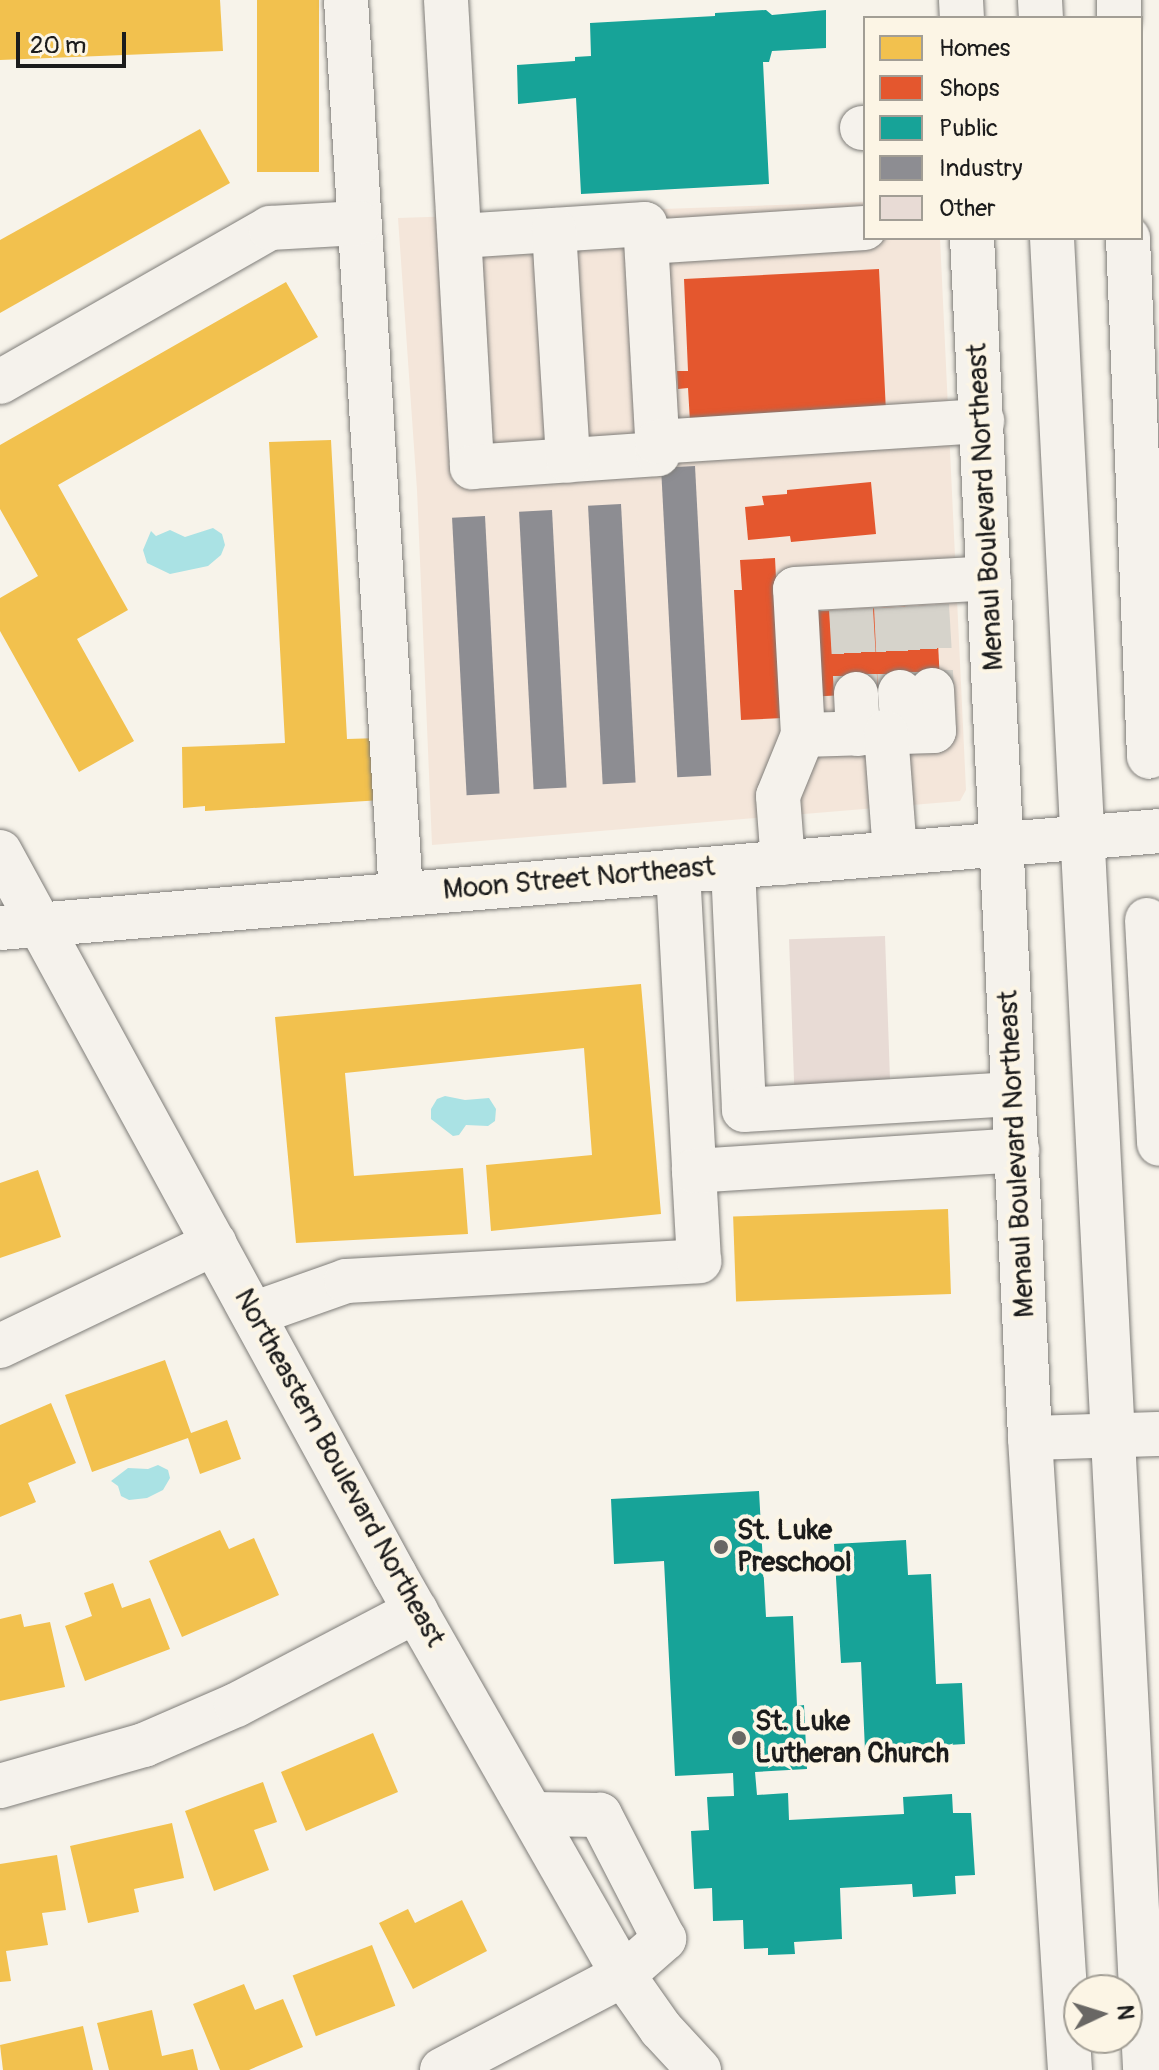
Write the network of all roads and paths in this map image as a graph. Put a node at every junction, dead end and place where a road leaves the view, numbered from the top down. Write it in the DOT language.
graph roads {
  1 [pos="346,0"];
  2 [pos="446,0"];
  3 [pos="359,223"];
  4 [pos="863,228"];
  5 [pos="554,230"];
  6 [pos="460,236"];
  7 [pos="972,240"];
  8 [pos="1052,240"];
  9 [pos="1128,240"];
  10 [pos="647,242"];
  11 [pos="0,382"];
  12 [pos="982,421"];
  13 [pos="657,442"];
  14 [pos="568,461"];
  15 [pos="989,578"];
  16 [pos="803,735"];
  17 [pos="1149,757"];
  18 [pos="1159,831"];
  19 [pos="1082,837"];
  20 [pos="1003,843"];
  21 [pos="0,852"];
  22 [pos="895,853"];
  23 [pos="783,863"];
  24 [pos="733,867"];
  25 [pos="678,871"];
  26 [pos="401,894"];
  27 [pos="1147,920"];
  28 [pos="21,926"];
  29 [pos="1013,1094"];
  30 [pos="1159,1144"];
  31 [pos="1017,1150"];
  32 [pos="694,1171"];
  33 [pos="215,1243"];
  34 [pos="253,1314"];
  35 [pos="0,1346"];
  36 [pos="1159,1434"];
  37 [pos="1111,1437"];
  38 [pos="1030,1438"];
  39 [pos="416,1611"];
  40 [pos="0,1786"];
  41 [pos="533,1814"];
  42 [pos="623,1975"];
  43 [pos="442,2070"];
  44 [pos="699,2070"];
  45 [pos="1070,2070"];
  46 [pos="1145,2070"];
  1 -- 3 [label="street"];
  2 -- 6 [label="street"];
  3 -- 11 [label="street"];
  3 -- 26 [label="street"];
  4 -- 10 [label="street"];
  5 -- 6 [label="street"];
  5 -- 10 [label="street"];
  5 -- 14 [label="street"];
  6 -- 14 [label="street"];
  7 -- 12 [label="street, Menaul Boulevard Northeast"];
  8 -- 19 [label="street"];
  9 -- 17 [label="street"];
  10 -- 13 [label="street"];
  12 -- 13 [label="street"];
  12 -- 15 [label="street, Menaul Boulevard Northeast"];
  13 -- 14 [label="street"];
  15 -- 16 [label="street"];
  15 -- 20 [label="street, Menaul Boulevard Northeast"];
  16 -- 22 [label="street"];
  16 -- 23 [label="street"];
  18 -- 19 [label="street, Moon Street Northeast"];
  19 -- 20 [label="street, Moon Street Northeast"];
  19 -- 37 [label="street"];
  20 -- 22 [label="street, Moon Street Northeast"];
  20 -- 29 [label="street, Menaul Boulevard Northeast"];
  21 -- 28 [label="street, Northeastern Boulevard Northeast"];
  22 -- 23 [label="street, Moon Street Northeast"];
  23 -- 24 [label="street, Moon Street Northeast"];
  24 -- 25 [label="street, Moon Street Northeast"];
  24 -- 29 [label="street"];
  25 -- 26 [label="street, Moon Street Northeast"];
  25 -- 32 [label="street"];
  26 -- 28 [label="street, Moon Street Northeast"];
  27 -- 30 [label="street"];
  28 -- 33 [label="street, Northeastern Boulevard Northeast"];
  29 -- 31 [label="street, Menaul Boulevard Northeast"];
  31 -- 32 [label="street"];
  31 -- 38 [label="street, Menaul Boulevard Northeast"];
  32 -- 34 [label="street"];
  33 -- 34 [label="street, Northeastern Boulevard Northeast"];
  33 -- 35 [label="street"];
  34 -- 39 [label="street, Northeastern Boulevard Northeast"];
  36 -- 37 [label="street"];
  37 -- 38 [label="street"];
  37 -- 46 [label="street"];
  38 -- 45 [label="street, Menaul Boulevard Northeast"];
  39 -- 40 [label="street"];
  39 -- 41 [label="street, Northeastern Boulevard Northeast"];
  41 -- 42 [label="street, Northeastern Boulevard Northeast"];
  41 -- 42 [label="street"];
  42 -- 43 [label="street"];
  42 -- 44 [label="street, Northeastern Boulevard Northeast"];
}
